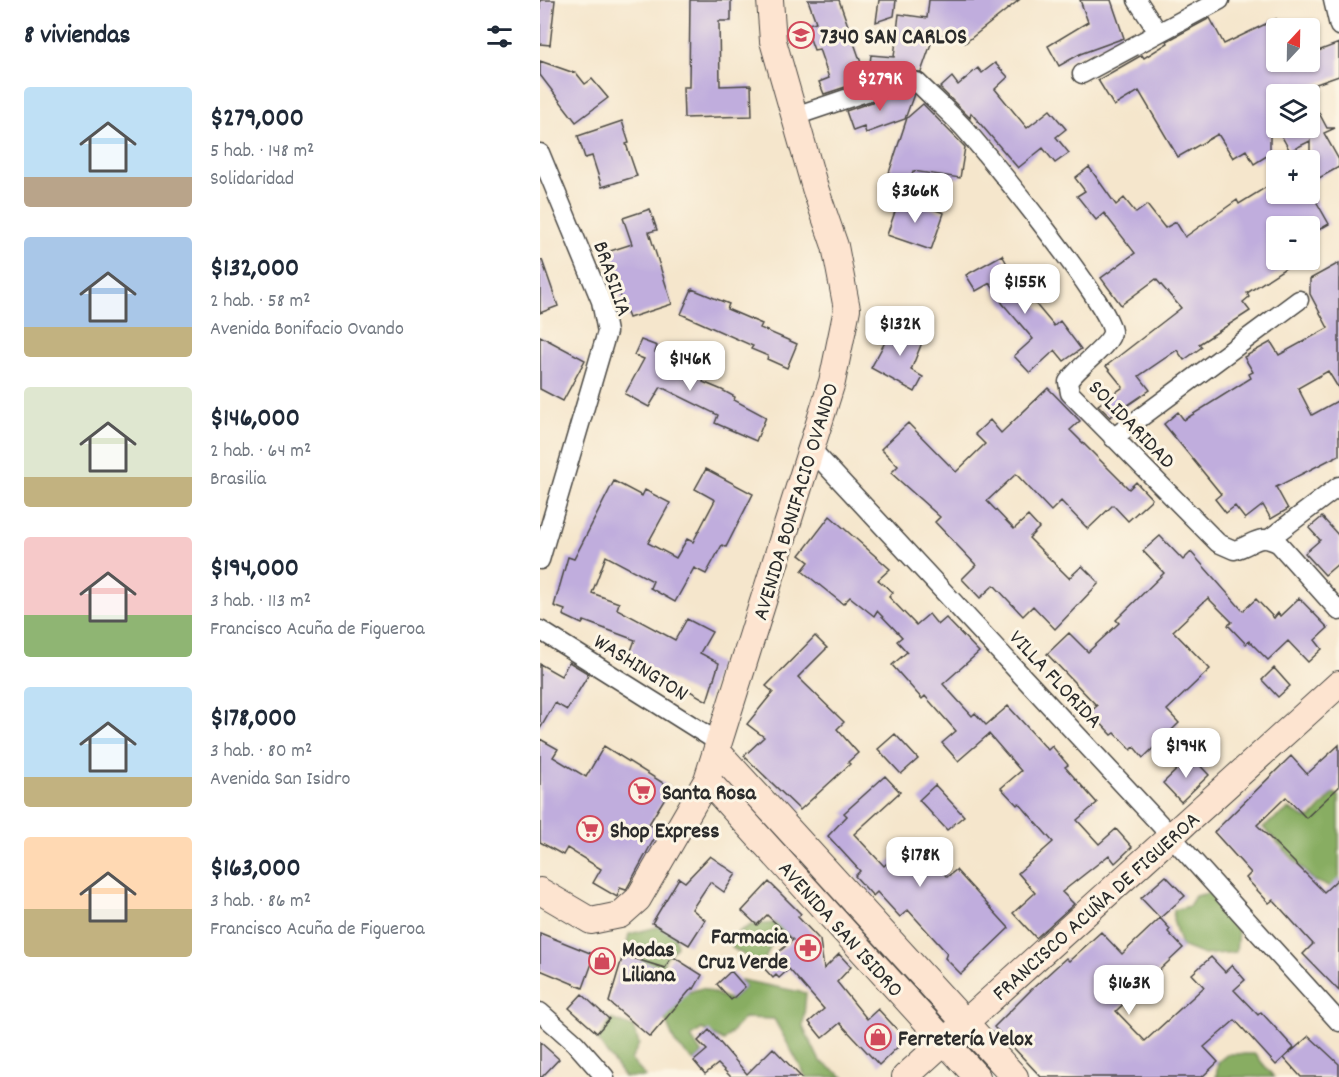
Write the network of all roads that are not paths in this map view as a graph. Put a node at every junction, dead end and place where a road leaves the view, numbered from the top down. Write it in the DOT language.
graph roads {
  1 [pos="770,0"];
  2 [pos="1137,0"];
  3 [pos="1220,0"];
  4 [pos="1333,0"];
  5 [pos="1339,26"];
  6 [pos="1158,32"];
  7 [pos="1082,74"];
  8 [pos="795,116"];
  9 [pos="540,153"];
  10 [pos="1299,300"];
  11 [pos="1113,438"];
  12 [pos="811,449"];
  13 [pos="1339,486"];
  14 [pos="1269,538"];
  15 [pos="540,560"];
  16 [pos="1339,611"];
  17 [pos="540,630"];
  18 [pos="1339,684"];
  19 [pos="718,746"];
  20 [pos="707,780"];
  21 [pos="1171,836"];
  22 [pos="540,891"];
  23 [pos="540,1012"];
  24 [pos="966,1022"];
  25 [pos="1339,1022"];
  26 [pos="945,1041"];
  27 [pos="605,1077"];
  28 [pos="904,1077"];
  29 [pos="977,1077"];
  30 [pos="1015,1077"];
  1 -- 8 [label="main road, AVENIDA BONIFACIO OVANDO"];
  2 -- 6 [label="street"];
  3 -- 6 [label="street"];
  4 -- 5 [label="street"];
  6 -- 7 [label="street"];
  8 -- 11 [label="street, SOLIDARIDAD"];
  8 -- 12 [label="main road, AVENIDA BONIFACIO OVANDO"];
  9 -- 15 [label="street, BRASILIA"];
  10 -- 11 [label="street"];
  11 -- 14 [label="street, SOLIDARIDAD"];
  12 -- 19 [label="main road, AVENIDA BONIFACIO OVANDO"];
  12 -- 21 [label="street, VILLA FLORIDA"];
  13 -- 14 [label="street"];
  14 -- 16 [label="street"];
  17 -- 19 [label="street, WASHINGTON"];
  18 -- 21 [label="main road, FRANCISCO ACUÑA DE FIGUEROA"];
  19 -- 20 [label="main road, AVENIDA BONIFACIO OVANDO"];
  19 -- 24 [label="main road, AVENIDA SAN ISIDRO"];
  20 -- 22 [label="main road, AVENIDA BONIFACIO OVANDO"];
  20 -- 26 [label="main road, AVENIDA SAN ISIDRO"];
  21 -- 24 [label="main road, FRANCISCO ACUÑA DE FIGUEROA"];
  21 -- 25 [label="street, VILLA FLORIDA"];
  23 -- 27 [label="street"];
  24 -- 26 [label="main road, FRANCISCO ACUÑA DE FIGUEROA"];
  24 -- 30 [label="main road, AVENIDA SAN ISIDRO"];
  26 -- 28 [label="main road, FRANCISCO ACUÑA DE FIGUEROA"];
  26 -- 29 [label="main road, AVENIDA SAN ISIDRO"];
}
